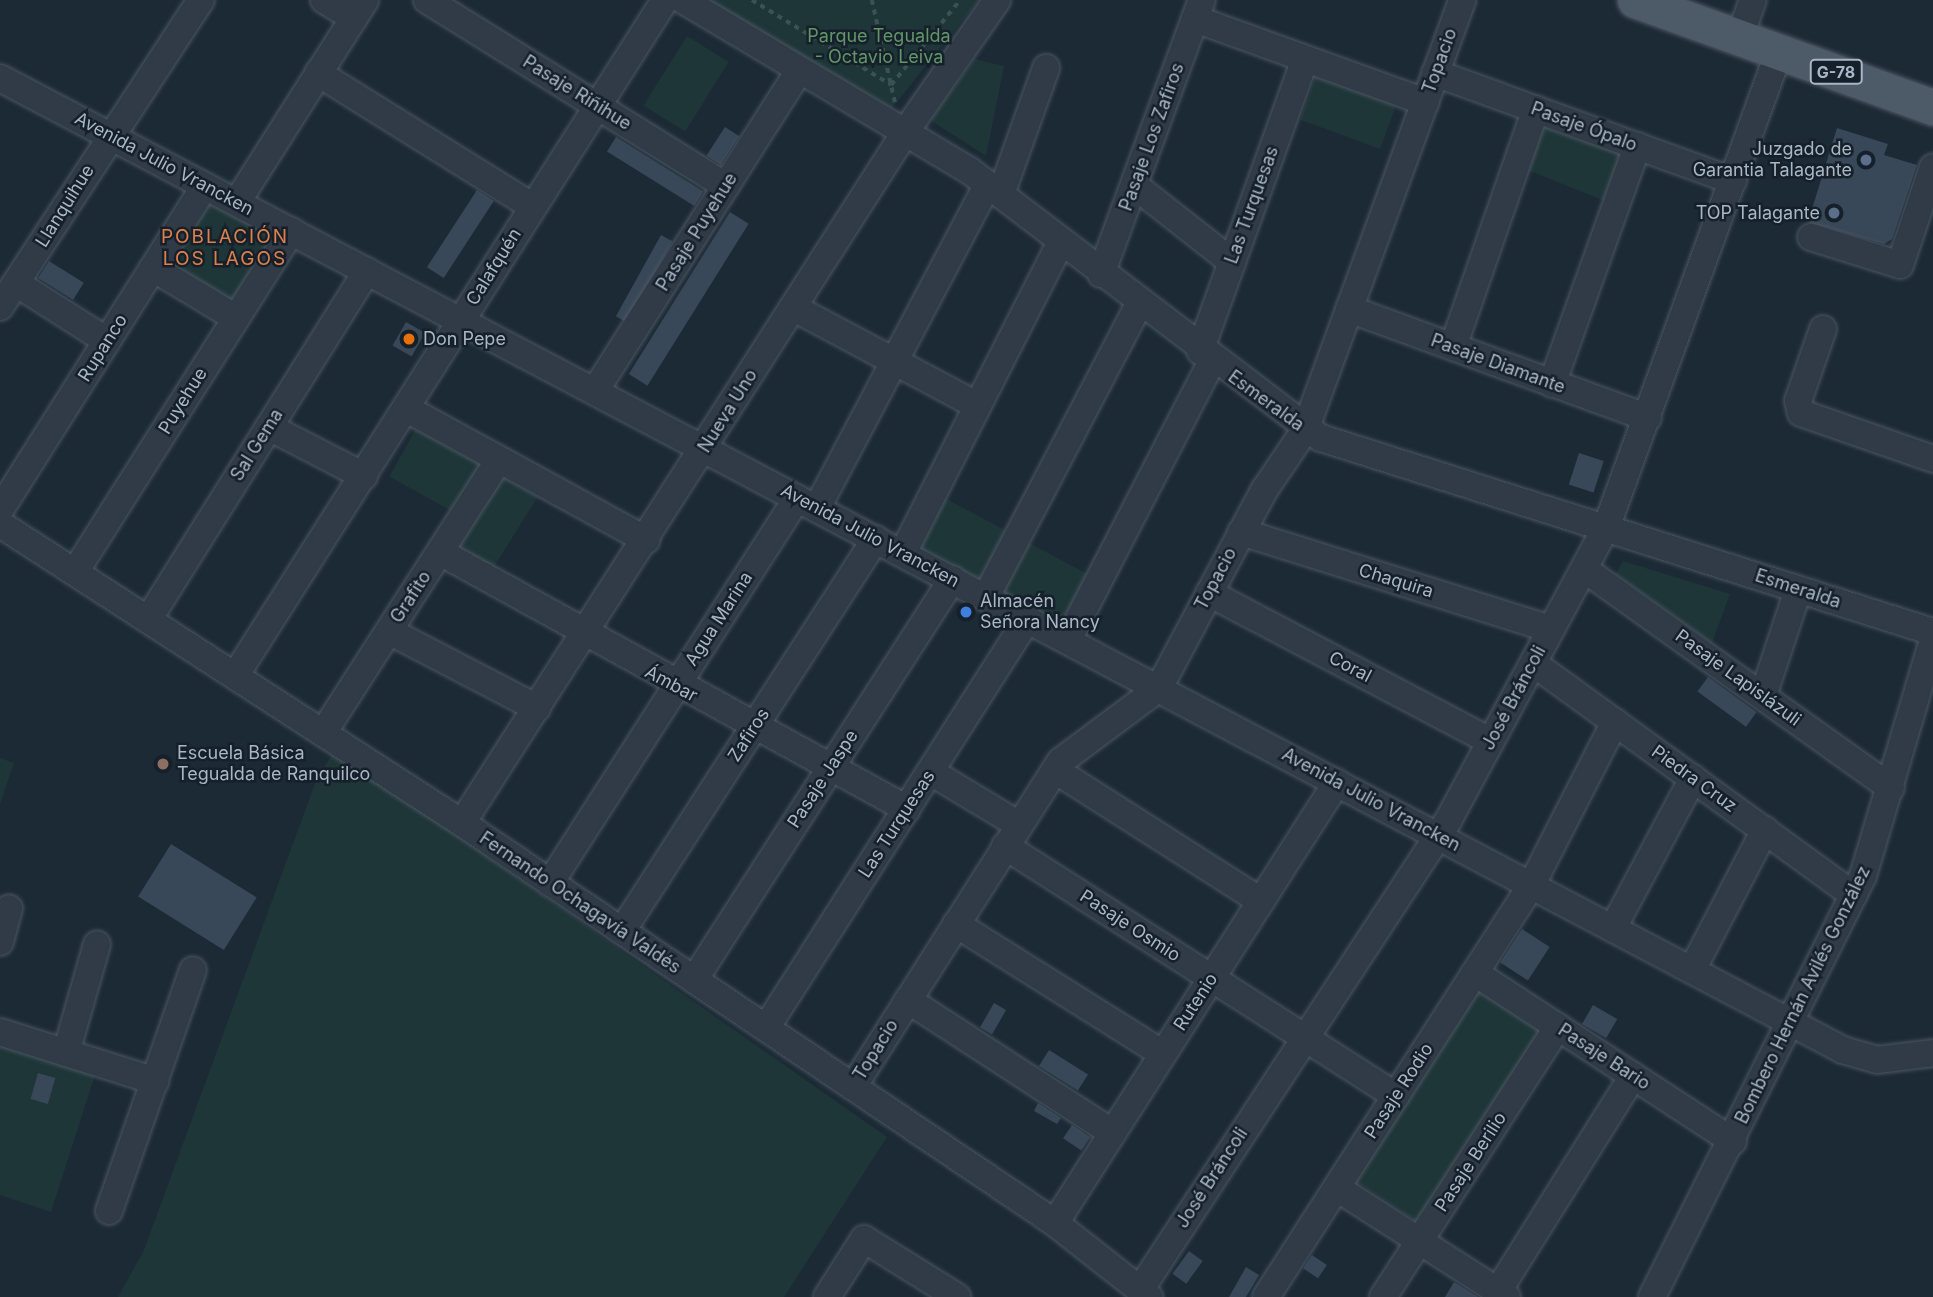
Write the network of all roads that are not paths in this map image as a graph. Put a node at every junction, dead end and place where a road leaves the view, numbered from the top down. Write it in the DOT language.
graph roads {
  1 [pos="201,0"];
  2 [pos="324,0"];
  3 [pos="427,0"];
  4 [pos="665,0"];
  5 [pos="683,0"];
  6 [pos="997,0"];
  7 [pos="1462,0"];
  8 [pos="1635,0"];
  9 [pos="1753,0"];
  10 [pos="359,9"];
  11 [pos="1198,10"];
  12 [pos="1740,37"];
  13 [pos="1779,52"];
  14 [pos="1305,59"];
  15 [pos="1046,68"];
  16 [pos="797,72"];
  17 [pos="318,73"];
  18 [pos="1436,73"];
  19 [pos="0,78"];
  20 [pos="1425,102"];
  21 [pos="597,106"];
  22 [pos="1933,107"];
  23 [pos="1536,109"];
  24 [pos="904,134"];
  25 [pos="111,136"];
  26 [pos="1637,146"];
  27 [pos="1933,167"];
  28 [pos="1733,181"];
  29 [pos="205,186"];
  30 [pos="726,186"];
  31 [pos="1134,186"];
  32 [pos="994,189"];
  33 [pos="237,202"];
  34 [pos="532,206"];
  35 [pos="291,231"];
  36 [pos="1811,237"];
  37 [pos="1061,242"];
  38 [pos="1232,262"];
  39 [pos="153,268"];
  40 [pos="367,271"];
  41 [pos="1101,274"];
  42 [pos="16,283"];
  43 [pos="1139,304"];
  44 [pos="0,307"];
  45 [pos="794,308"];
  46 [pos="1349,309"];
  47 [pos="236,318"];
  48 [pos="461,321"];
  49 [pos="1823,329"];
  50 [pos="107,341"];
  51 [pos="1453,347"];
  52 [pos="1206,356"];
  53 [pos="895,362"];
  54 [pos="1552,384"];
  55 [pos="596,391"];
  56 [pos="978,406"];
  57 [pos="407,409"];
  58 [pos="1648,418"];
  59 [pos="269,427"];
  60 [pos="1305,430"];
  61 [pos="704,449"];
  62 [pos="1933,459"];
  63 [pos="499,460"];
  64 [pos="364,477"];
  65 [pos="807,503"];
  66 [pos="0,510"];
  67 [pos="0,524"];
  68 [pos="1606,528"];
  69 [pos="1241,532"];
  70 [pos="876,539"];
  71 [pos="646,540"];
  72 [pos="440,552"];
  73 [pos="902,553"];
  74 [pos="1584,569"];
  75 [pos="75,572"];
  76 [pos="952,579"];
  77 [pos="1798,590"];
  78 [pos="1209,593"];
  79 [pos="986,597"];
  80 [pos="1028,619"];
  81 [pos="148,620"];
  82 [pos="1551,629"];
  83 [pos="390,631"];
  84 [pos="1933,632"];
  85 [pos="584,634"];
  86 [pos="1068,640"];
  87 [pos="1933,640"];
  88 [pos="1533,663"];
  89 [pos="234,676"];
  90 [pos="676,687"];
  91 [pos="1159,688"];
  92 [pos="1763,696"];
  93 [pos="537,708"];
  94 [pos="1615,722"];
  95 [pos="753,728"];
  96 [pos="323,733"];
  97 [pos="1490,741"];
  98 [pos="830,768"];
  99 [pos="1055,770"];
  100 [pos="931,772"];
  101 [pos="1693,778"];
  102 [pos="1337,782"];
  103 [pos="1891,788"];
  104 [pos="907,809"];
  105 [pos="462,823"];
  106 [pos="1765,830"];
  107 [pos="1437,834"];
  108 [pos="1012,836"];
  109 [pos="550,883"];
  110 [pos="1532,884"];
  111 [pos="1854,894"];
  112 [pos="1261,901"];
  113 [pos="9,908"];
  114 [pos="956,924"];
  115 [pos="1613,928"];
  116 [pos="622,931"];
  117 [pos="0,942"];
  118 [pos="97,944"];
  119 [pos="193,970"];
  120 [pos="1692,970"];
  121 [pos="1475,973"];
  122 [pos="1211,978"];
  123 [pos="694,980"];
  124 [pos="908,1000"];
  125 [pos="1788,1021"];
  126 [pos="1558,1027"];
  127 [pos="766,1028"];
  128 [pos="0,1032"];
  129 [pos="1303,1037"];
  130 [pos="66,1053"];
  131 [pos="1933,1053"];
  132 [pos="1163,1054"];
  133 [pos="1633,1076"];
  134 [pos="155,1082"];
  135 [pos="853,1087"];
  136 [pos="1396,1096"];
  137 [pos="1113,1133"];
  138 [pos="1733,1141"];
  139 [pos="1337,1188"];
  140 [pos="109,1212"];
  141 [pos="1055,1223"];
  142 [pos="1419,1241"];
  143 [pos="941,1293"];
  144 [pos="1144,1293"];
  145 [pos="1502,1294"];
  146 [pos="827,1297"];
  147 [pos="1266,1297"];
  148 [pos="1383,1297"];
  149 [pos="1652,1297"];
  1 -- 25 [label="street, Llanquihue"];
  2 -- 10 [label="street"];
  3 -- 21 [label="street, Pasaje Riñihue"];
  4 -- 21 [label="street, Calafquén"];
  5 -- 16 [label="street, Esmeralda"];
  6 -- 24 [label="street, Nueva Uno"];
  7 -- 18 [label="street, Topacio"];
  8 -- 12 [label="main road, G-78"];
  9 -- 12 [label="street"];
  10 -- 17 [label="street"];
  11 -- 14 [label="street"];
  11 -- 31 [label="street, Pasaje Los Zafiros"];
  12 -- 13 [label="main road, G-78"];
  13 -- 22 [label="main road, G-78"];
  13 -- 28 [label="street, José Bráncoli"];
  14 -- 20 [label="street"];
  14 -- 38 [label="street, Las Turquesas"];
  15 -- 32 [label="street, Agua Marina"];
  16 -- 24 [label="street, Esmeralda"];
  16 -- 30 [label="street, Pasaje Puyehue"];
  17 -- 33 [label="street"];
  17 -- 34 [label="street"];
  18 -- 20 [label="street, Topacio"];
  18 -- 23 [label="street, Pasaje Ópalo"];
  19 -- 25 [label="street, Avenida Julio Vrancken"];
  20 -- 46 [label="street, Topacio"];
  21 -- 30 [label="street, Pasaje Riñihue"];
  21 -- 34 [label="street, Calafquén"];
  23 -- 26 [label="street, Pasaje Ópalo"];
  23 -- 51 [label="street"];
  24 -- 32 [label="street, Esmeralda"];
  24 -- 45 [label="street, Nueva Uno"];
  25 -- 29 [label="street, Avenida Julio Vrancken"];
  25 -- 42 [label="street, Llanquihue"];
  26 -- 28 [label="street, Pasaje Ópalo"];
  26 -- 54 [label="street"];
  27 -- 36 [label="street"];
  28 -- 58 [label="street, José Bráncoli"];
  29 -- 33 [label="street, Avenida Julio Vrancken"];
  29 -- 39 [label="street, Rupanco"];
  30 -- 55 [label="street, Pasaje Puyehue"];
  31 -- 38 [label="street"];
  31 -- 41 [label="street, Pasaje Los Zafiros"];
  32 -- 37 [label="street, Esmeralda"];
  32 -- 53 [label="street, Agua Marina"];
  33 -- 35 [label="street, Avenida Julio Vrancken"];
  34 -- 48 [label="street, Calafquén"];
  35 -- 40 [label="street, Avenida Julio Vrancken"];
  35 -- 47 [label="street, Puyehue"];
  37 -- 41 [label="street, Esmeralda"];
  37 -- 56 [label="street"];
  38 -- 52 [label="street, Las Turquesas"];
  39 -- 47 [label="street"];
  39 -- 50 [label="street, Rupanco"];
  40 -- 48 [label="street, Avenida Julio Vrancken"];
  40 -- 59 [label="street, Sal Gema"];
  41 -- 43 [label="street, Esmeralda"];
  42 -- 44 [label="street, Llanquihue"];
  42 -- 50 [label="street"];
  43 -- 52 [label="street, Esmeralda"];
  43 -- 79 [label="street"];
  45 -- 53 [label="street"];
  45 -- 61 [label="street, Nueva Uno"];
  46 -- 51 [label="street, Pasaje Diamante"];
  46 -- 60 [label="street, Topacio"];
  47 -- 75 [label="street, Puyehue"];
  48 -- 55 [label="street, Avenida Julio Vrancken"];
  48 -- 57 [label="street, Calafquén"];
  49 -- 62 [label="street"];
  50 -- 66 [label="street, Rupanco"];
  51 -- 54 [label="street, Pasaje Diamante"];
  52 -- 60 [label="street, Esmeralda"];
  52 -- 86 [label="street, Las Turquesas"];
  53 -- 56 [label="street"];
  53 -- 65 [label="street, Agua Marina"];
  54 -- 58 [label="street, Pasaje Diamante"];
  55 -- 61 [label="street, Avenida Julio Vrancken"];
  56 -- 73 [label="street"];
  57 -- 63 [label="street"];
  57 -- 64 [label="street, Calafquén"];
  58 -- 68 [label="street, José Bráncoli"];
  59 -- 64 [label="street"];
  59 -- 81 [label="street, Sal Gema"];
  60 -- 68 [label="street, Esmeralda"];
  60 -- 69 [label="street, Topacio"];
  61 -- 65 [label="street, Avenida Julio Vrancken"];
  61 -- 71 [label="street, Nueva Uno"];
  63 -- 71 [label="street"];
  63 -- 72 [label="street, Grafito"];
  64 -- 89 [label="street, Calafquén"];
  65 -- 70 [label="street, Avenida Julio Vrancken"];
  65 -- 90 [label="street, Agua Marina"];
  67 -- 75 [label="street, Fernando Ochagavía Valdés"];
  68 -- 74 [label="street, José Bráncoli"];
  68 -- 77 [label="street, Esmeralda"];
  69 -- 78 [label="street, Topacio"];
  69 -- 82 [label="street, Chaquira"];
  70 -- 73 [label="street, Avenida Julio Vrancken"];
  70 -- 95 [label="street, Zafiros"];
  71 -- 85 [label="street, Nueva Uno"];
  72 -- 83 [label="street, Grafito"];
  72 -- 85 [label="street, Ámbar"];
  73 -- 76 [label="street, Avenida Julio Vrancken"];
  74 -- 82 [label="street, José Bráncoli"];
  74 -- 92 [label="street, Pasaje Lapislázuli"];
  75 -- 81 [label="street, Fernando Ochagavía Valdés"];
  76 -- 79 [label="street, Avenida Julio Vrancken"];
  76 -- 98 [label="street, Pasaje Jaspe"];
  77 -- 84 [label="street, Esmeralda"];
  77 -- 92 [label="street"];
  78 -- 91 [label="street, Topacio"];
  78 -- 97 [label="street, Coral"];
  79 -- 80 [label="street, Avenida Julio Vrancken"];
  80 -- 86 [label="street, Avenida Julio Vrancken"];
  80 -- 100 [label="street, Las Turquesas"];
  81 -- 89 [label="street, Fernando Ochagavía Valdés"];
  82 -- 88 [label="street, José Bráncoli"];
  83 -- 93 [label="street"];
  83 -- 96 [label="street, Grafito"];
  85 -- 90 [label="street, Ámbar"];
  85 -- 93 [label="street, Nueva Uno"];
  86 -- 91 [label="street, Avenida Julio Vrancken"];
  87 -- 103 [label="street, Bombero Hernán Avilés González"];
  88 -- 94 [label="street, Piedra Cruz"];
  88 -- 97 [label="street, José Bráncoli"];
  89 -- 96 [label="street, Fernando Ochagavía Valdés"];
  90 -- 95 [label="street, Ámbar"];
  90 -- 109 [label="street, Agua Marina"];
  91 -- 99 [label="street, Topacio"];
  91 -- 102 [label="street, Avenida Julio Vrancken"];
  92 -- 103 [label="street, Pasaje Lapislázuli"];
  93 -- 105 [label="street, Nueva Uno"];
  94 -- 101 [label="street, Piedra Cruz"];
  94 -- 110 [label="street, Pasaje Rodio"];
  95 -- 98 [label="street, Ámbar"];
  95 -- 116 [label="street, Zafiros"];
  96 -- 105 [label="street, Fernando Ochagavía Valdés"];
  97 -- 107 [label="street, José Bráncoli"];
  98 -- 104 [label="street, Ámbar"];
  98 -- 123 [label="street, Pasaje Jaspe"];
  99 -- 108 [label="street, Topacio"];
  99 -- 112 [label="street"];
  100 -- 104 [label="street, Las Turquesas"];
  100 -- 108 [label="street, Pasaje Osmio"];
  101 -- 106 [label="street, Piedra Cruz"];
  101 -- 115 [label="street"];
  102 -- 107 [label="street, Avenida Julio Vrancken"];
  102 -- 112 [label="street, Rutenio"];
  103 -- 111 [label="street, Bombero Hernán Avilés González"];
  104 -- 127 [label="street, Las Turquesas"];
  105 -- 109 [label="street, Fernando Ochagavía Valdés"];
  106 -- 111 [label="street, Piedra Cruz"];
  106 -- 120 [label="street"];
  107 -- 110 [label="street, Avenida Julio Vrancken"];
  107 -- 129 [label="street, José Bráncoli"];
  108 -- 114 [label="street, Topacio"];
  108 -- 122 [label="street, Pasaje Osmio"];
  109 -- 116 [label="street, Fernando Ochagavía Valdés"];
  110 -- 115 [label="street, Avenida Julio Vrancken"];
  110 -- 121 [label="street, Pasaje Rodio"];
  111 -- 125 [label="street, Bombero Hernán Avilés González"];
  112 -- 122 [label="street, Rutenio"];
  113 -- 117 [label="street"];
  114 -- 124 [label="street, Topacio"];
  114 -- 132 [label="street"];
  115 -- 120 [label="street, Avenida Julio Vrancken"];
  116 -- 123 [label="street, Fernando Ochagavía Valdés"];
  118 -- 130 [label="street"];
  119 -- 134 [label="street"];
  120 -- 125 [label="street, Avenida Julio Vrancken"];
  121 -- 126 [label="street, Pasaje Bario"];
  121 -- 136 [label="street, Pasaje Rodio"];
  122 -- 129 [label="street, Pasaje Osmio"];
  122 -- 132 [label="street, Rutenio"];
  123 -- 127 [label="street, Fernando Ochagavía Valdés"];
  124 -- 135 [label="street, Topacio"];
  124 -- 137 [label="street"];
  125 -- 131 [label="street, Avenida Julio Vrancken"];
  125 -- 138 [label="street, Bombero Hernán Avilés González"];
  126 -- 133 [label="street, Pasaje Bario"];
  126 -- 142 [label="street, Pasaje Berilio"];
  127 -- 135 [label="street, Fernando Ochagavía Valdés"];
  128 -- 130 [label="street"];
  129 -- 136 [label="street, Pasaje Osmio"];
  129 -- 144 [label="street, José Bráncoli"];
  130 -- 134 [label="street"];
  132 -- 137 [label="street, Rutenio"];
  133 -- 138 [label="street, Pasaje Bario"];
  133 -- 145 [label="street"];
  134 -- 140 [label="street"];
  135 -- 141 [label="street, Fernando Ochagavía Valdés"];
  136 -- 139 [label="street, Pasaje Rodio"];
  137 -- 141 [label="street, Rutenio"];
  138 -- 149 [label="street, Bombero Hernán Avilés González"];
  139 -- 142 [label="street"];
  139 -- 147 [label="street, Pasaje Rodio"];
  141 -- 144 [label="street, Fernando Ochagavía Valdés"];
  142 -- 145 [label="street"];
  142 -- 148 [label="street, Pasaje Berilio"];
  143 -- 146 [label="street"];
}
